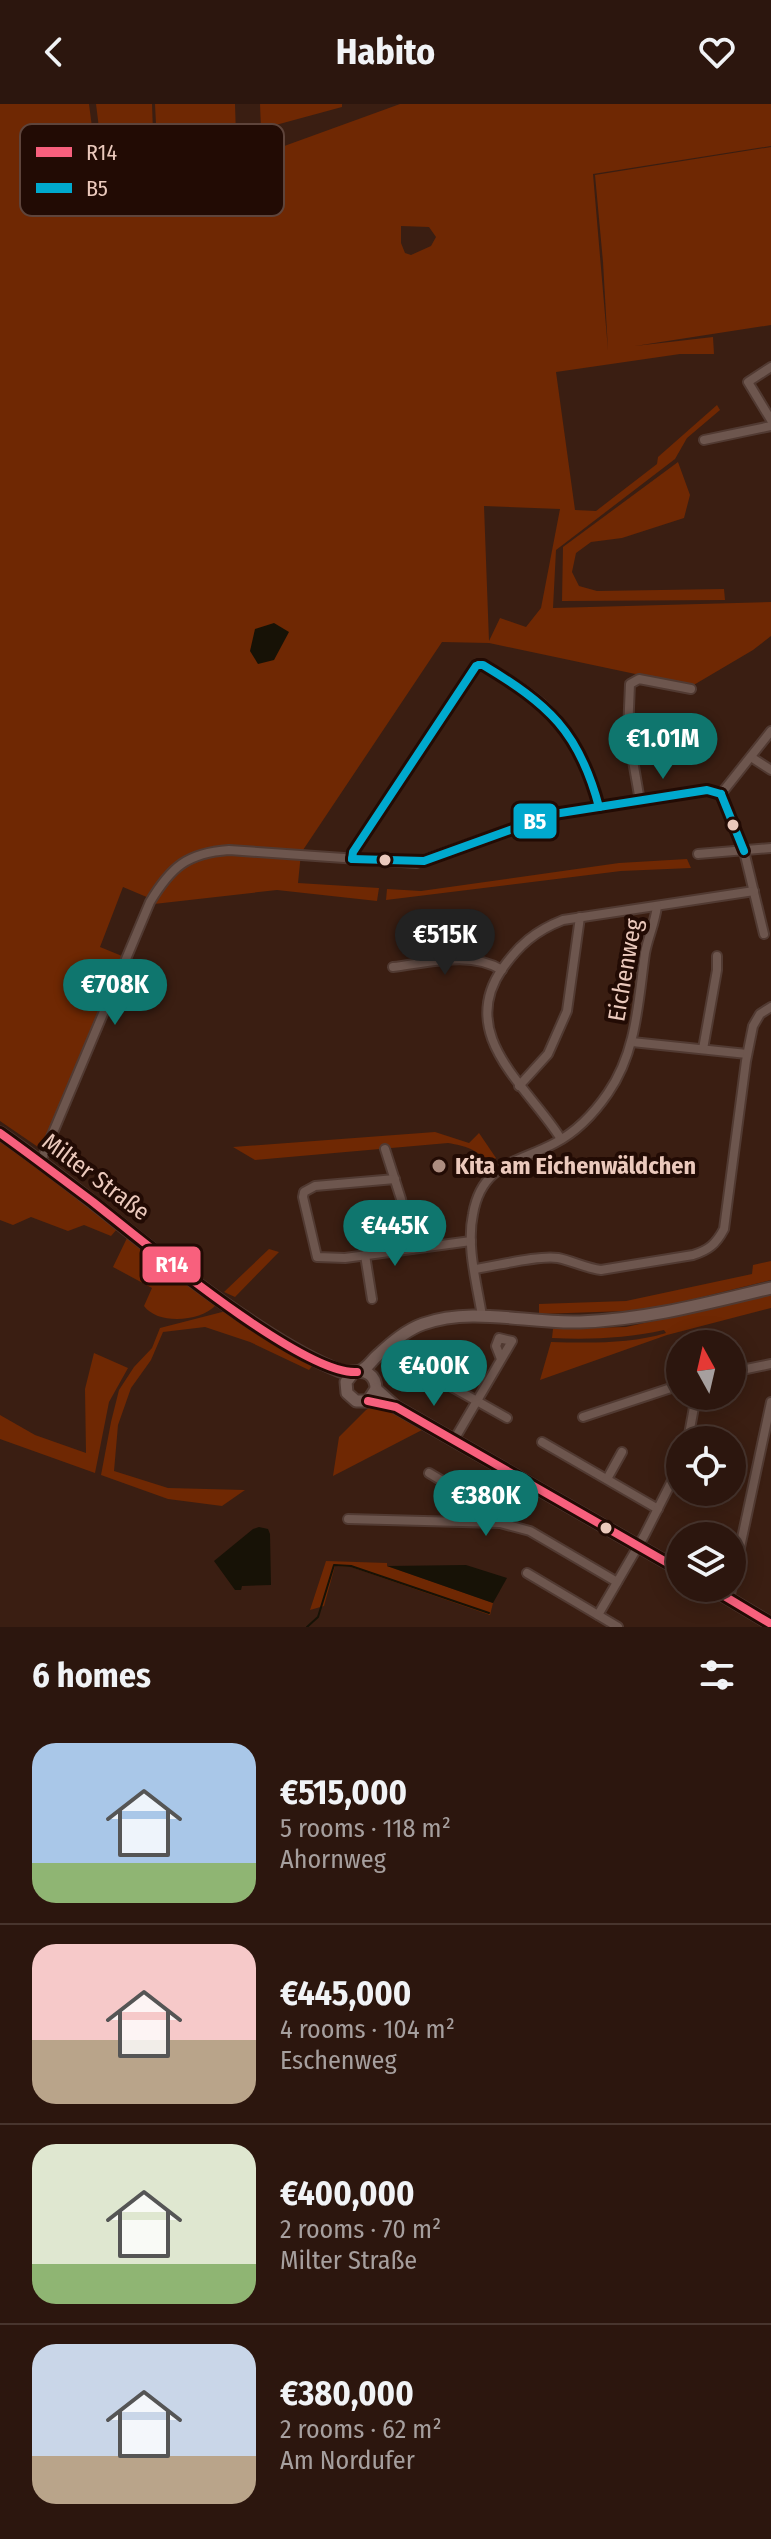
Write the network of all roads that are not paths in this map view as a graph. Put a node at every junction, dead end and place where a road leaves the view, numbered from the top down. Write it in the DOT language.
graph roads {
  1 [pos="771,367"];
  2 [pos="771,420"];
  3 [pos="771,426"];
  4 [pos="704,440"];
  5 [pos="691,689"];
  6 [pos="771,731"];
  7 [pos="751,757"];
  8 [pos="771,770"];
  9 [pos="721,794"];
  10 [pos="640,801"];
  11 [pos="599,807"];
  12 [pos="771,848"];
  13 [pos="744,851"];
  14 [pos="698,854"];
  15 [pos="352,859"];
  16 [pos="754,891"];
  17 [pos="657,906"];
  18 [pos="580,917"];
  19 [pos="764,934"];
  20 [pos="717,956"];
  21 [pos="393,967"];
  22 [pos="502,970"];
  23 [pos="771,1007"];
  24 [pos="632,1042"];
  25 [pos="703,1049"];
  26 [pos="747,1054"];
  27 [pos="519,1086"];
  28 [pos="0,1133"];
  29 [pos="561,1139"];
  30 [pos="385,1149"];
  31 [pos="41,1161"];
  32 [pos="395,1179"];
  33 [pos="471,1241"];
  34 [pos="412,1249"];
  35 [pos="365,1255"];
  36 [pos="475,1269"];
  37 [pos="771,1288"];
  38 [pos="372,1299"];
  39 [pos="482,1316"];
  40 [pos="386,1349"];
  41 [pos="501,1359"];
  42 [pos="771,1364"];
  43 [pos="324,1365"];
  44 [pos="746,1369"];
  45 [pos="357,1372"];
  46 [pos="427,1373"];
  47 [pos="345,1385"];
  48 [pos="376,1385"];
  49 [pos="666,1390"];
  50 [pos="368,1401"];
  51 [pos="477,1401"];
  52 [pos="771,1402"];
  53 [pos="396,1407"];
  54 [pos="583,1417"];
  55 [pos="507,1418"];
  56 [pos="454,1440"];
  57 [pos="542,1442"];
  58 [pos="622,1452"];
  59 [pos="429,1473"];
  60 [pos="607,1479"];
  61 [pos="666,1493"];
  62 [pos="658,1509"];
  63 [pos="348,1519"];
  64 [pos="471,1521"];
  65 [pos="745,1522"];
  66 [pos="638,1546"];
  67 [pos="666,1562"];
  68 [pos="527,1573"];
  69 [pos="617,1582"];
  70 [pos="734,1602"];
  71 [pos="598,1615"];
  72 [pos="771,1624"];
  73 [pos="618,1627"];
  1 -- 2 [label="street"];
  3 -- 4 [label="street"];
  5 -- 10 [label="street"];
  6 -- 7 [label="street"];
  7 -- 8 [label="street"];
  7 -- 9 [label="street"];
  9 -- 10 [label="street"];
  9 -- 13 [label="street"];
  10 -- 11 [label="street"];
  11 -- 15 [label="street"];
  11 -- 15 [label="street"];
  12 -- 13 [label="street"];
  13 -- 14 [label="street"];
  13 -- 16 [label="street"];
  15 -- 31 [label="street"];
  16 -- 17 [label="street, Eichenweg"];
  16 -- 19 [label="street"];
  17 -- 18 [label="street"];
  17 -- 24 [label="street, Eichenweg"];
  18 -- 22 [label="street"];
  18 -- 27 [label="street"];
  20 -- 25 [label="street"];
  21 -- 22 [label="street"];
  22 -- 27 [label="street"];
  23 -- 26 [label="street"];
  24 -- 25 [label="street, Eichenweg"];
  24 -- 29 [label="street, Eichenweg"];
  25 -- 26 [label="street, Eichenweg"];
  26 -- 36 [label="street"];
  27 -- 29 [label="street"];
  28 -- 31 [label="main road, Milter Straße"];
  29 -- 33 [label="street, Eichenweg"];
  30 -- 32 [label="street"];
  31 -- 43 [label="main road, Milter Straße"];
  32 -- 34 [label="street"];
  32 -- 35 [label="street"];
  33 -- 34 [label="street"];
  33 -- 36 [label="street, Eichenweg"];
  34 -- 35 [label="street"];
  35 -- 38 [label="street"];
  36 -- 39 [label="street, Eichenweg"];
  37 -- 39 [label="main road"];
  39 -- 40 [label="main road"];
  40 -- 45 [label="main road"];
  40 -- 48 [label="main road"];
  41 -- 51 [label="street"];
  42 -- 44 [label="street"];
  43 -- 45 [label="main road, Milter Straße"];
  43 -- 47 [label="main road, Milter Straße"];
  45 -- 47 [label="main road"];
  45 -- 48 [label="main road"];
  46 -- 51 [label="street"];
  47 -- 50 [label="main road"];
  48 -- 50 [label="main road"];
  48 -- 53 [label="main road"];
  49 -- 54 [label="street"];
  50 -- 53 [label="main road"];
  51 -- 55 [label="street"];
  51 -- 56 [label="street"];
  52 -- 65 [label="street"];
  53 -- 56 [label="main road"];
  56 -- 66 [label="main road"];
  57 -- 60 [label="street"];
  58 -- 60 [label="street"];
  59 -- 64 [label="street"];
  60 -- 62 [label="street"];
  61 -- 62 [label="street"];
  62 -- 66 [label="street"];
  63 -- 64 [label="street"];
  64 -- 69 [label="street"];
  66 -- 67 [label="main road"];
  66 -- 69 [label="street"];
  68 -- 71 [label="street"];
  69 -- 71 [label="street"];
  70 -- 72 [label="main road"];
  71 -- 73 [label="street"];
}
